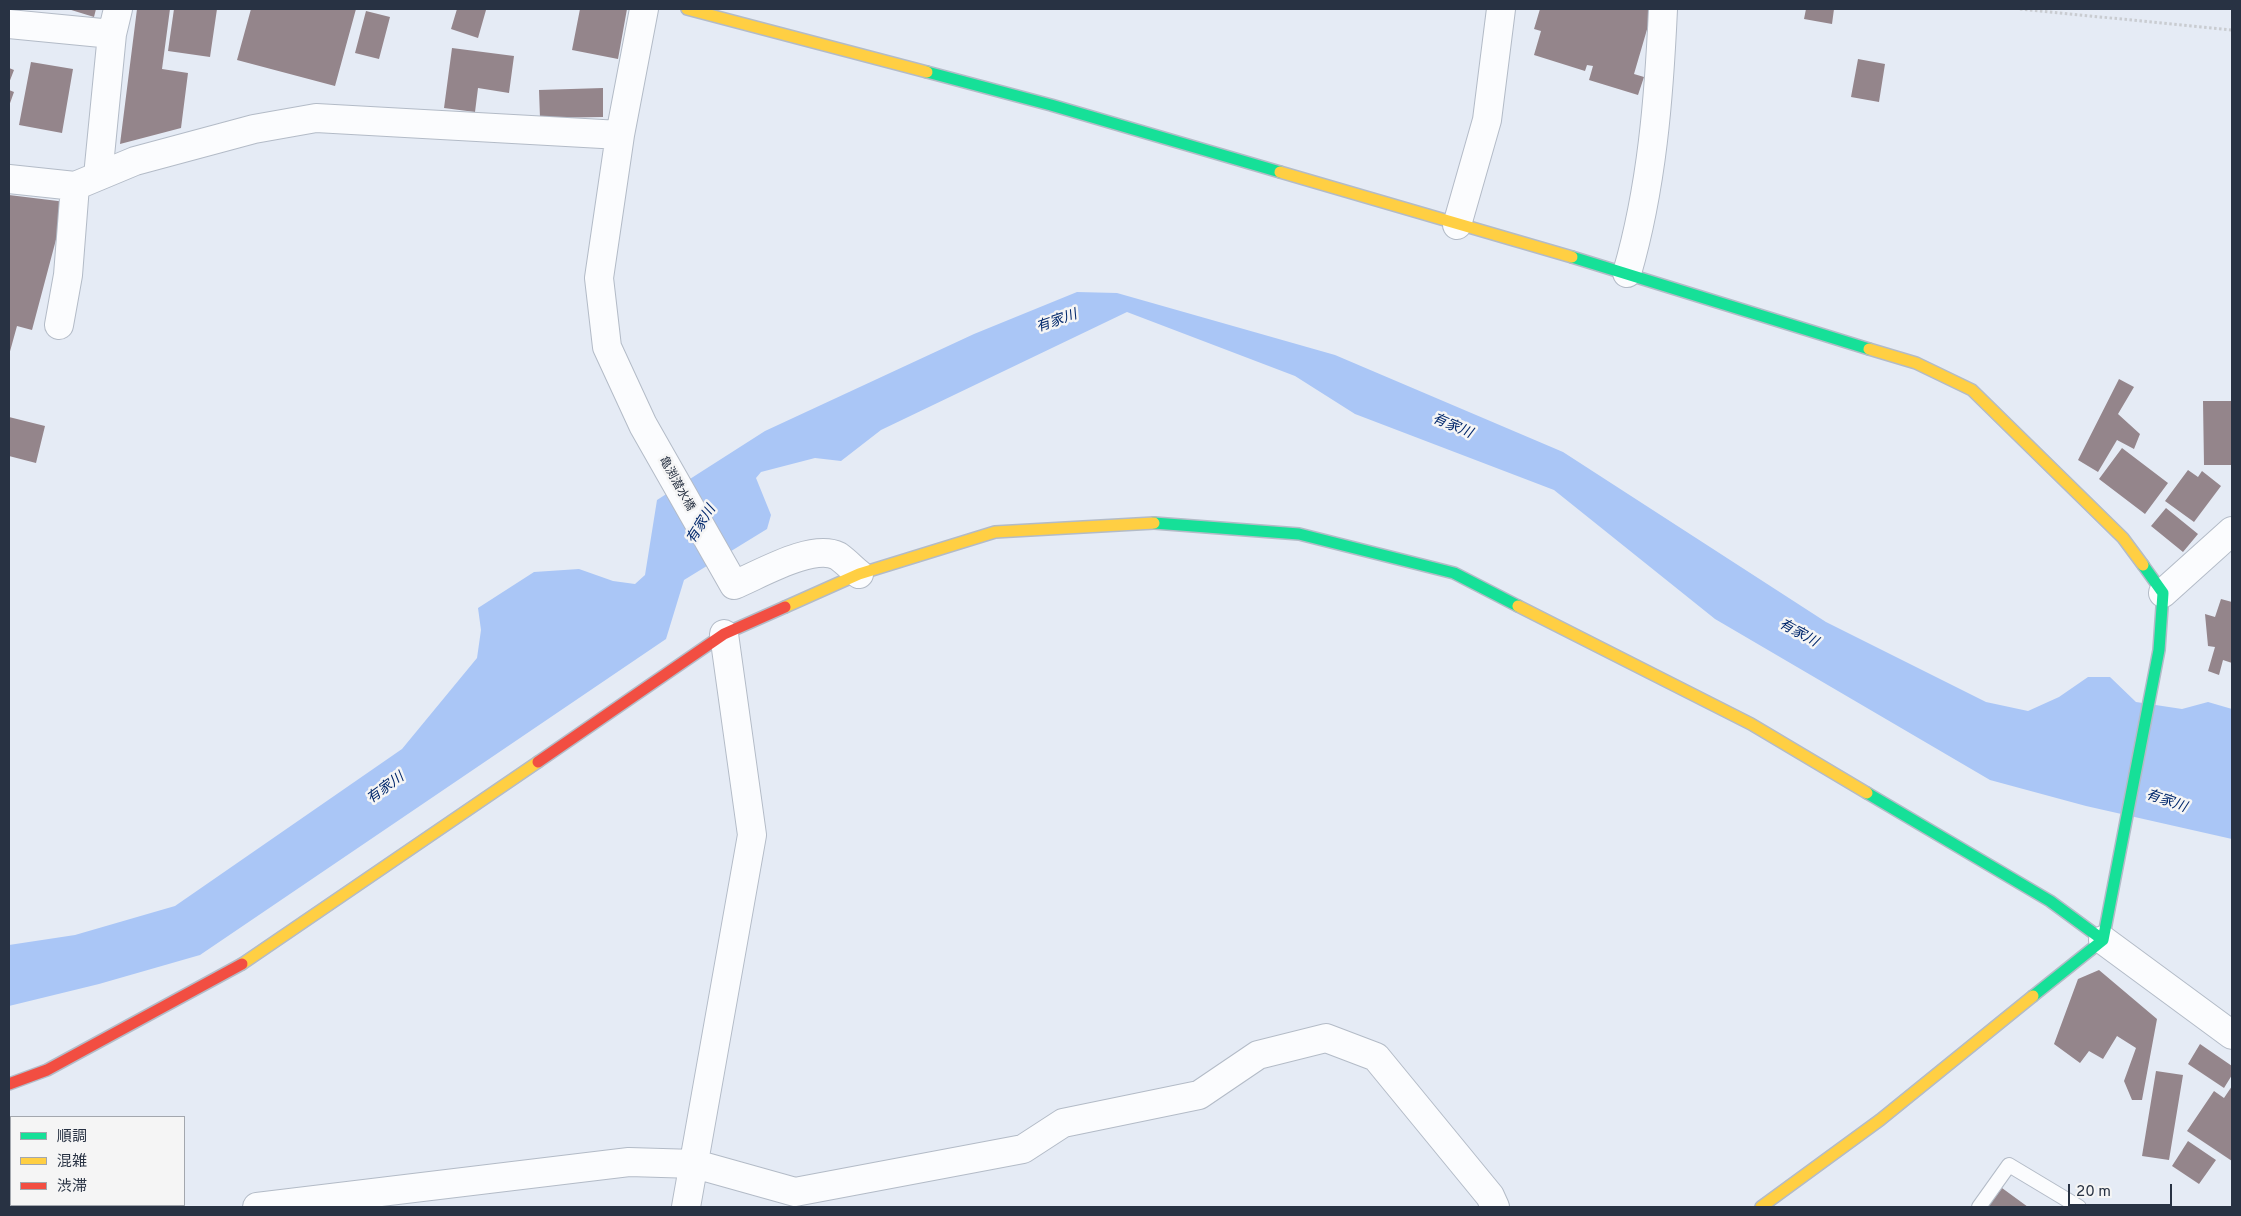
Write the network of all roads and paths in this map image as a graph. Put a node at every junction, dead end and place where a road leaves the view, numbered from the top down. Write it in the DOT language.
graph roads {
  1 [pos="644,9"];
  2 [pos="686,9"];
  3 [pos="1501,9"];
  4 [pos="1663,9"];
  5 [pos="2020,9"];
  6 [pos="115,21"];
  7 [pos="9,24"];
  8 [pos="2232,30"];
  9 [pos="620,135"];
  10 [pos="9,180"];
  11 [pos="87,181"];
  12 [pos="1457,225"];
  13 [pos="1627,273"];
  14 [pos="59,325"];
  15 [pos="2232,531"];
  16 [pos="859,574"];
  17 [pos="2163,593"];
  18 [pos="724,634"];
  19 [pos="2103,940"];
  20 [pos="2232,1035"];
  21 [pos="9,1084"];
  22 [pos="695,1164"];
  23 [pos="2064,1204"];
  24 [pos="257,1207"];
  25 [pos="686,1207"];
  26 [pos="1495,1207"];
  27 [pos="1761,1207"];
  28 [pos="1979,1207"];
  29 [pos="2079,1207"];
  1 -- 9 [label="street, 亀渕潜水橋"];
  2 -- 12 [label="street"];
  3 -- 12 [label="street"];
  4 -- 13 [label="street"];
  5 -- 8 [label="path"];
  6 -- 7 [label="street"];
  6 -- 11 [label="street"];
  9 -- 11 [label="street"];
  9 -- 16 [label="street, 亀渕潜水橋"];
  10 -- 11 [label="street"];
  11 -- 14 [label="street"];
  12 -- 13 [label="street"];
  13 -- 17 [label="street"];
  15 -- 17 [label="street"];
  16 -- 18 [label="street"];
  16 -- 19 [label="street"];
  17 -- 19 [label="street"];
  18 -- 21 [label="street"];
  18 -- 22 [label="street"];
  19 -- 20 [label="street"];
  19 -- 27 [label="street"];
  22 -- 24 [label="street"];
  22 -- 25 [label="street"];
  22 -- 26 [label="street"];
  23 -- 28 [label="lane"];
  23 -- 29 [label="lane"];
}
